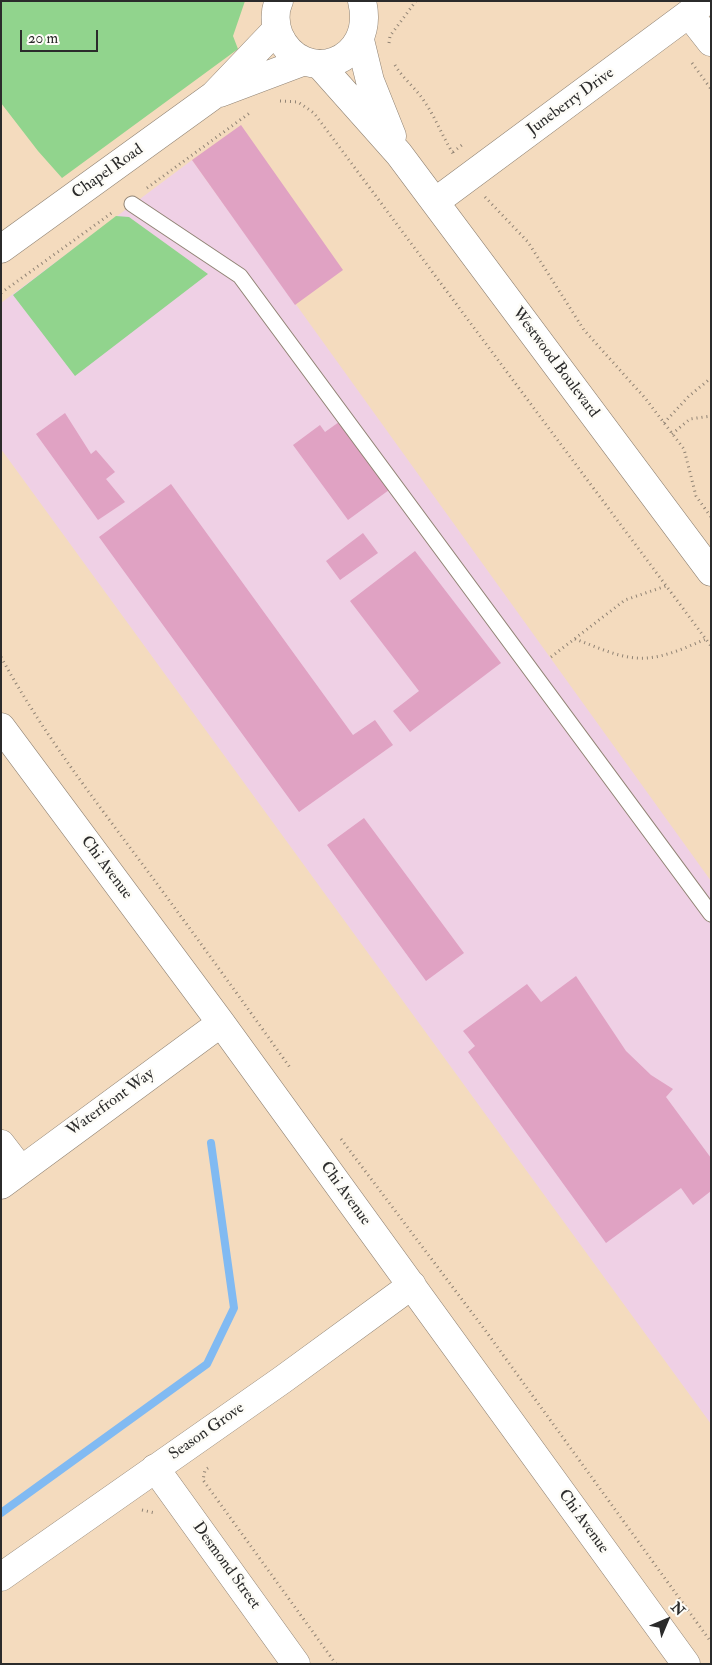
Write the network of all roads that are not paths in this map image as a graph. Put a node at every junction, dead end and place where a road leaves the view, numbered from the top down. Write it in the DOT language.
graph roads {
  1 [pos="368,5"];
  2 [pos="698,7"];
  3 [pos="278,9"];
  4 [pos="360,40"];
  5 [pos="711,42"];
  6 [pos="312,62"];
  7 [pos="214,95"];
  8 [pos="399,154"];
  9 [pos="435,202"];
  10 [pos="127,205"];
  11 [pos="1,249"];
  12 [pos="711,572"];
  13 [pos="1,727"];
  14 [pos="711,914"];
  15 [pos="221,1023"];
  16 [pos="1,1144"];
  17 [pos="11,1178"];
  18 [pos="412,1285"];
  19 [pos="156,1468"];
  20 [pos="1,1577"];
  21 [pos="296,1664"];
  22 [pos="686,1664"];
  1 -- 4 [label="street"];
  2 -- 5 [label="street"];
  2 -- 9 [label="street, Juneberry Drive"];
  3 -- 6 [label="street, Westwood Boulevard"];
  3 -- 7 [label="street, Chapel Road"];
  4 -- 6 [label="street, Chapel Road"];
  4 -- 8 [label="street, Westwood Boulevard"];
  6 -- 7 [label="street, Chapel Road"];
  6 -- 8 [label="street, Westwood Boulevard"];
  7 -- 11 [label="street, Chapel Road"];
  8 -- 9 [label="street, Westwood Boulevard"];
  9 -- 12 [label="street, Westwood Boulevard"];
  10 -- 14 [label="lane"];
  13 -- 15 [label="street, Chi Avenue"];
  15 -- 17 [label="street, Waterfront Way"];
  15 -- 18 [label="street, Chi Avenue"];
  16 -- 17 [label="street"];
  18 -- 19 [label="street, Season Grove"];
  18 -- 22 [label="street, Chi Avenue"];
  19 -- 20 [label="street, Season Grove"];
  19 -- 21 [label="street, Desmond Street"];
}
